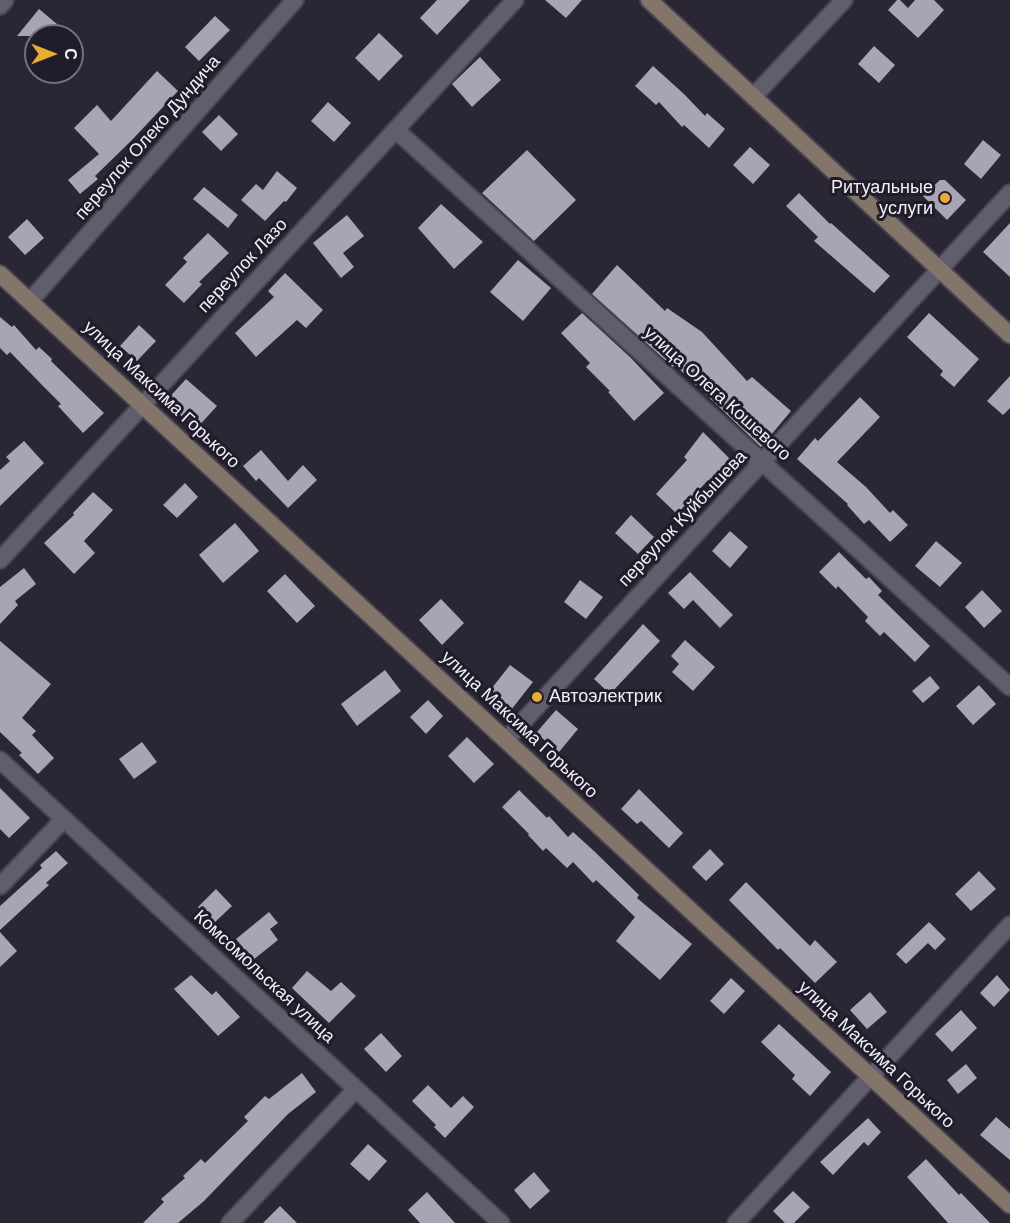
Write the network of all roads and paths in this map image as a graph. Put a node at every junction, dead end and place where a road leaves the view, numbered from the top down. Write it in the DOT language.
graph roads {
  1 [pos="5,0"];
  2 [pos="295,0"];
  3 [pos="515,0"];
  4 [pos="649,0"];
  5 [pos="844,0"];
  6 [pos="0,6"];
  7 [pos="753,97"];
  8 [pos="396,130"];
  9 [pos="1010,193"];
  10 [pos="940,269"];
  11 [pos="0,274"];
  12 [pos="30,301"];
  13 [pos="1010,335"];
  14 [pos="142,404"];
  15 [pos="763,461"];
  16 [pos="0,560"];
  17 [pos="1010,687"];
  18 [pos="506,740"];
  19 [pos="0,760"];
  20 [pos="64,819"];
  21 [pos="0,886"];
  22 [pos="1010,925"];
  23 [pos="870,1076"];
  24 [pos="356,1089"];
  25 [pos="1010,1205"];
  26 [pos="230,1223"];
  27 [pos="501,1223"];
  28 [pos="736,1223"];
  1 -- 6 [label="street"];
  2 -- 12 [label="street, переулок Олеко Дундича"];
  3 -- 8 [label="street, переулок Лазо"];
  4 -- 7 [label="main road"];
  5 -- 7 [label="street"];
  7 -- 10 [label="main road"];
  8 -- 14 [label="street, переулок Лазо"];
  8 -- 15 [label="street, улица Олега Кошевого"];
  9 -- 10 [label="street, переулок Куйбышева"];
  10 -- 13 [label="main road"];
  10 -- 15 [label="street, переулок Куйбышева"];
  11 -- 12 [label="main road, улица Максима Горького"];
  12 -- 14 [label="main road, улица Максима Горького"];
  14 -- 16 [label="street, переулок Лазо"];
  14 -- 18 [label="main road, улица Максима Горького"];
  15 -- 17 [label="street, улица Олега Кошевого"];
  15 -- 18 [label="street, переулок Куйбышева"];
  18 -- 23 [label="main road, улица Максима Горького"];
  19 -- 20 [label="street, Комсомольская улица"];
  20 -- 21 [label="street"];
  20 -- 24 [label="street, Комсомольская улица"];
  22 -- 23 [label="street"];
  23 -- 25 [label="main road, улица Максима Горького"];
  23 -- 28 [label="street"];
  24 -- 26 [label="street"];
  24 -- 27 [label="street, Комсомольская улица"];
}
